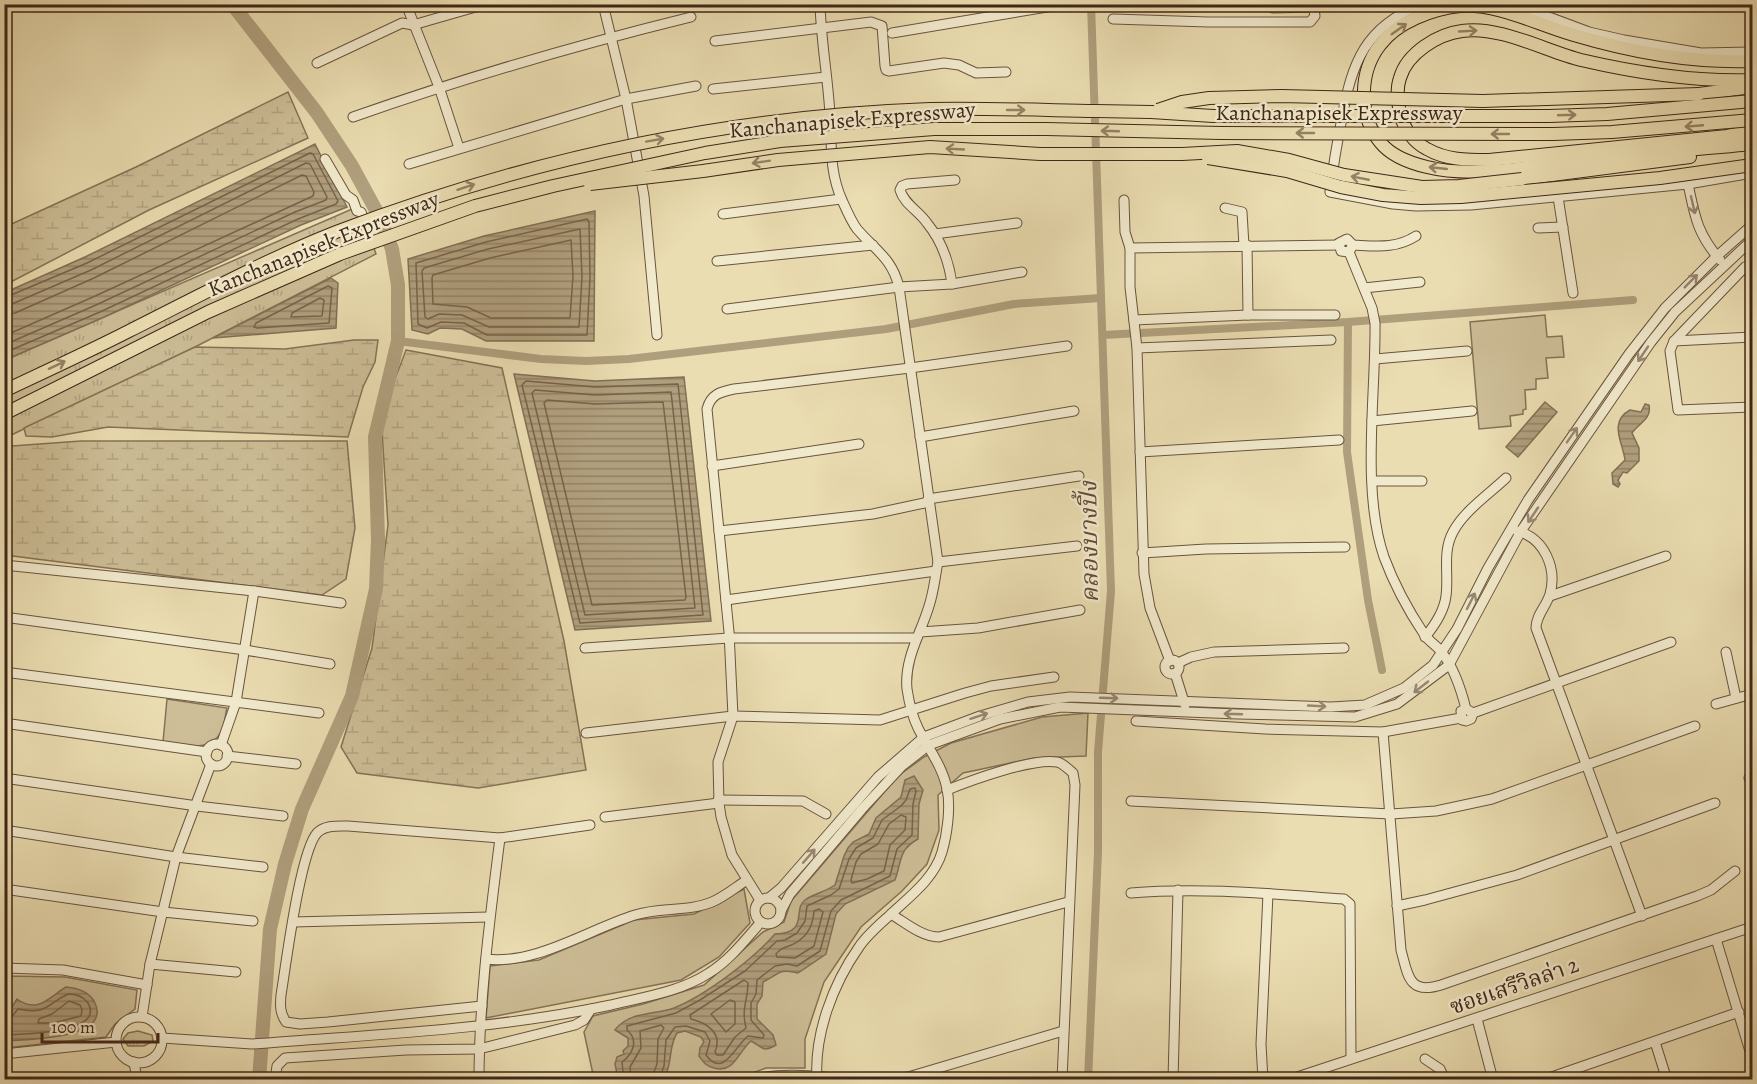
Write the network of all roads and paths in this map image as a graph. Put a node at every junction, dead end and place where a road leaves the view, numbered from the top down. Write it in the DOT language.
graph roads {
  1 [pos="406,4"];
  2 [pos="486,4"];
  3 [pos="603,4"];
  4 [pos="820,4"];
  5 [pos="988,4"];
  6 [pos="1065,4"];
  7 [pos="1422,4"];
  8 [pos="1514,4"];
  9 [pos="1271,6"];
  10 [pos="1313,6"];
  11 [pos="989,16"];
  12 [pos="691,17"];
  13 [pos="1113,19"];
  14 [pos="1272,22"];
  15 [pos="413,25"];
  16 [pos="821,29"];
  17 [pos="892,33"];
  18 [pos="611,36"];
  19 [pos="715,42"];
  20 [pos="1752,52"];
  21 [pos="1752,61"];
  22 [pos="317,63"];
  23 [pos="1006,72"];
  24 [pos="826,77"];
  25 [pos="1752,80"];
  26 [pos="696,86"];
  27 [pos="439,87"];
  28 [pos="1752,87"];
  29 [pos="713,89"];
  30 [pos="626,99"];
  31 [pos="1752,101"];
  32 [pos="1152,112"];
  33 [pos="353,117"];
  34 [pos="1752,120"];
  35 [pos="1752,131"];
  36 [pos="1750,144"];
  37 [pos="459,148"];
  38 [pos="1182,154"];
  39 [pos="325,159"];
  40 [pos="410,164"];
  41 [pos="1752,165"];
  42 [pos="1752,173"];
  43 [pos="954,180"];
  44 [pos="1688,184"];
  45 [pos="553,186"];
  46 [pos="1558,197"];
  47 [pos="841,199"];
  48 [pos="1124,200"];
  49 [pos="1225,208"];
  50 [pos="723,214"];
  51 [pos="364,222"];
  52 [pos="1017,223"];
  53 [pos="1752,225"];
  54 [pos="1563,226"];
  55 [pos="1538,228"];
  56 [pos="935,234"];
  57 [pos="1416,236"];
  58 [pos="1752,240"];
  59 [pos="873,245"];
  60 [pos="1246,245"];
  61 [pos="1130,248"];
  62 [pos="1351,248"];
  63 [pos="1717,256"];
  64 [pos="717,261"];
  65 [pos="1724,264"];
  66 [pos="1752,264"];
  67 [pos="1022,272"];
  68 [pos="1420,282"];
  69 [pos="952,284"];
  70 [pos="899,287"];
  71 [pos="1364,288"];
  72 [pos="1573,293"];
  73 [pos="727,309"];
  74 [pos="1248,315"];
  75 [pos="1335,315"];
  76 [pos="1135,323"];
  77 [pos="657,335"];
  78 [pos="1752,337"];
  79 [pos="1331,340"];
  80 [pos="1674,341"];
  81 [pos="1067,346"];
  82 [pos="1137,346"];
  83 [pos="1467,351"];
  84 [pos="1376,360"];
  85 [pos="910,368"];
  86 [pos="4,391"];
  87 [pos="1752,407"];
  88 [pos="1074,411"];
  89 [pos="1472,411"];
  90 [pos="4,414"];
  91 [pos="1372,421"];
  92 [pos="920,437"];
  93 [pos="1339,440"];
  94 [pos="860,444"];
  95 [pos="1140,452"];
  96 [pos="712,466"];
  97 [pos="1079,476"];
  98 [pos="1506,478"];
  99 [pos="1372,481"];
  100 [pos="1422,481"];
  101 [pos="928,500"];
  102 [pos="1509,530"];
  103 [pos="719,531"];
  104 [pos="1521,531"];
  105 [pos="1077,546"];
  106 [pos="1345,547"];
  107 [pos="1142,553"];
  108 [pos="1666,556"];
  109 [pos="4,565"];
  110 [pos="937,566"];
  111 [pos="254,591"];
  112 [pos="1550,596"];
  113 [pos="726,600"];
  114 [pos="340,603"];
  115 [pos="1080,610"];
  116 [pos="4,617"];
  117 [pos="918,635"];
  118 [pos="1425,637"];
  119 [pos="729,638"];
  120 [pos="1671,642"];
  121 [pos="585,648"];
  122 [pos="1344,648"];
  123 [pos="245,650"];
  124 [pos="1442,652"];
  125 [pos="1726,652"];
  126 [pos="330,664"];
  127 [pos="1449,665"];
  128 [pos="1174,666"];
  129 [pos="4,672"];
  130 [pos="1054,677"];
  131 [pos="1557,684"];
  132 [pos="1752,694"];
  133 [pos="1736,698"];
  134 [pos="1184,700"];
  135 [pos="236,702"];
  136 [pos="1716,704"];
  137 [pos="912,711"];
  138 [pos="1186,712"];
  139 [pos="319,713"];
  140 [pos="1466,713"];
  141 [pos="733,716"];
  142 [pos="1136,721"];
  143 [pos="4,723"];
  144 [pos="1695,726"];
  145 [pos="1383,732"];
  146 [pos="586,733"];
  147 [pos="926,741"];
  148 [pos="221,745"];
  149 [pos="207,752"];
  150 [pos="227,756"];
  151 [pos="211,764"];
  152 [pos="296,764"];
  153 [pos="1587,764"];
  154 [pos="4,778"];
  155 [pos="947,790"];
  156 [pos="1131,801"];
  157 [pos="719,802"];
  158 [pos="1715,803"];
  159 [pos="196,806"];
  160 [pos="826,814"];
  161 [pos="1391,814"];
  162 [pos="284,816"];
  163 [pos="605,817"];
  164 [pos="590,825"];
  165 [pos="4,830"];
  166 [pos="500,838"];
  167 [pos="1615,838"];
  168 [pos="176,857"];
  169 [pos="263,867"];
  170 [pos="1735,871"];
  171 [pos="747,880"];
  172 [pos="4,889"];
  173 [pos="1178,890"];
  174 [pos="1131,893"];
  175 [pos="1268,894"];
  176 [pos="764,899"];
  177 [pos="1068,902"];
  178 [pos="1397,906"];
  179 [pos="782,911"];
  180 [pos="163,912"];
  181 [pos="891,914"];
  182 [pos="1642,916"];
  183 [pos="489,917"];
  184 [pos="253,921"];
  185 [pos="293,922"];
  186 [pos="761,922"];
  187 [pos="1752,927"];
  188 [pos="1716,939"];
  189 [pos="486,959"];
  190 [pos="150,964"];
  191 [pos="4,968"];
  192 [pos="236,972"];
  193 [pos="147,985"];
  194 [pos="482,1006"];
  195 [pos="591,1009"];
  196 [pos="1739,1012"];
  197 [pos="142,1017"];
  198 [pos="1477,1019"];
  199 [pos="481,1027"];
  200 [pos="1063,1031"];
  201 [pos="162,1038"];
  202 [pos="116,1042"];
  203 [pos="1655,1042"];
  204 [pos="479,1049"];
  205 [pos="4,1054"];
  206 [pos="1351,1058"];
  207 [pos="1752,1058"];
  208 [pos="1425,1059"];
  209 [pos="134,1062"];
  210 [pos="817,1078"];
  211 [pos="136,1080"];
  212 [pos="275,1080"];
  213 [pos="479,1080"];
  214 [pos="750,1080"];
  215 [pos="855,1080"];
  216 [pos="898,1080"];
  217 [pos="1062,1080"];
  218 [pos="1173,1080"];
  219 [pos="1263,1080"];
  220 [pos="1288,1080"];
  221 [pos="1444,1080"];
  222 [pos="1493,1080"];
  223 [pos="1543,1080"];
  224 [pos="1667,1080"];
  1 -- 15 [label="street"];
  2 -- 15 [label="street"];
  3 -- 18 [label="street"];
  4 -- 16 [label="street"];
  5 -- 11 [label="street"];
  6 -- 11 [label="street"];
  7 -- 46 [label="street"];
  8 -- 20 [label="street"];
  9 -- 10 [label="street"];
  9 -- 14 [label="street"];
  10 -- 14 [label="street"];
  11 -- 17 [label="street"];
  12 -- 18 [label="street"];
  13 -- 14 [label="street"];
  15 -- 22 [label="street"];
  15 -- 27 [label="street"];
  16 -- 19 [label="street"];
  16 -- 23 [label="street"];
  16 -- 24 [label="street"];
  18 -- 27 [label="street"];
  18 -- 30 [label="street"];
  36 -- 21 [label="highway, one-way"];
  24 -- 29 [label="street"];
  24 -- 47 [label="street"];
  35 -- 25 [label="highway, one-way"];
  26 -- 30 [label="street"];
  27 -- 33 [label="street"];
  27 -- 37 [label="street"];
  28 -- 32 [label="highway, bridge"];
  30 -- 37 [label="street"];
  30 -- 77 [label="street"];
  32 -- 31 [label="highway, Kanchanapisek Expressway, one-way, bridge"];
  51 -- 32 [label="highway, Kanchanapisek Expressway, one-way, bridge"];
  34 -- 45 [label="highway, Kanchanapisek Expressway, one-way, bridge"];
  36 -- 38 [label="highway, one-way, bridge"];
  37 -- 40 [label="street"];
  38 -- 41 [label="highway, bridge"];
  38 -- 45 [label="highway, one-way, bridge"];
  39 -- 51 [label="street"];
  42 -- 44 [label="street"];
  43 -- 56 [label="street"];
  44 -- 46 [label="street"];
  44 -- 63 [label="street, one-way"];
  45 -- 90 [label="highway, Kanchanapisek Expressway, bridge"];
  46 -- 54 [label="street"];
  47 -- 50 [label="street"];
  47 -- 59 [label="street"];
  48 -- 61 [label="street"];
  49 -- 60 [label="street"];
  86 -- 51 [label="highway, Kanchanapisek Expressway, one-way, bridge"];
  52 -- 56 [label="street"];
  53 -- 63 [label="street"];
  54 -- 55 [label="street"];
  54 -- 72 [label="street"];
  56 -- 69 [label="street"];
  57 -- 62 [label="street"];
  58 -- 65 [label="street"];
  59 -- 64 [label="street"];
  59 -- 70 [label="street"];
  60 -- 61 [label="street"];
  60 -- 62 [label="street"];
  60 -- 74 [label="street"];
  61 -- 76 [label="street"];
  62 -- 71 [label="street"];
  63 -- 65 [label="street"];
  102 -- 63 [label="street, one-way"];
  65 -- 104 [label="street, one-way"];
  66 -- 80 [label="street"];
  67 -- 69 [label="street"];
  68 -- 71 [label="street"];
  69 -- 70 [label="street"];
  70 -- 73 [label="street"];
  70 -- 85 [label="street"];
  71 -- 84 [label="street"];
  74 -- 75 [label="street"];
  74 -- 76 [label="street"];
  76 -- 82 [label="street"];
  78 -- 80 [label="street"];
  79 -- 82 [label="street"];
  80 -- 87 [label="street"];
  81 -- 85 [label="street"];
  82 -- 95 [label="street"];
  83 -- 84 [label="street"];
  84 -- 91 [label="street"];
  85 -- 92 [label="street"];
  85 -- 96 [label="street"];
  88 -- 92 [label="street"];
  89 -- 91 [label="street"];
  91 -- 99 [label="street"];
  92 -- 101 [label="street"];
  93 -- 95 [label="street"];
  94 -- 96 [label="street"];
  95 -- 107 [label="street"];
  96 -- 103 [label="street"];
  97 -- 101 [label="street"];
  98 -- 118 [label="street"];
  99 -- 100 [label="street"];
  99 -- 118 [label="street"];
  101 -- 103 [label="street"];
  101 -- 110 [label="street"];
  102 -- 104 [label="street"];
  124 -- 102 [label="street, one-way"];
  103 -- 113 [label="street"];
  104 -- 112 [label="street"];
  104 -- 127 [label="street"];
  105 -- 110 [label="street"];
  106 -- 107 [label="street"];
  107 -- 128 [label="street"];
  108 -- 112 [label="street"];
  109 -- 111 [label="street"];
  110 -- 113 [label="street"];
  110 -- 117 [label="street"];
  111 -- 114 [label="street"];
  111 -- 123 [label="street"];
  112 -- 131 [label="street"];
  113 -- 119 [label="street"];
  115 -- 117 [label="street"];
  116 -- 123 [label="street"];
  117 -- 119 [label="street"];
  117 -- 137 [label="street"];
  118 -- 124 [label="street"];
  119 -- 121 [label="street"];
  119 -- 141 [label="street"];
  120 -- 131 [label="street"];
  122 -- 128 [label="street"];
  123 -- 126 [label="street"];
  123 -- 135 [label="street"];
  124 -- 127 [label="street"];
  134 -- 124 [label="street, one-way"];
  125 -- 133 [label="street"];
  127 -- 138 [label="street, one-way"];
  127 -- 140 [label="street"];
  128 -- 134 [label="street"];
  129 -- 135 [label="street"];
  130 -- 137 [label="street"];
  131 -- 140 [label="street"];
  131 -- 153 [label="street"];
  132 -- 133 [label="street"];
  133 -- 136 [label="street"];
  134 -- 138 [label="street"];
  147 -- 134 [label="street, one-way"];
  135 -- 139 [label="street"];
  135 -- 148 [label="street"];
  137 -- 141 [label="street"];
  137 -- 147 [label="street"];
  138 -- 147 [label="street"];
  140 -- 145 [label="street"];
  141 -- 146 [label="street"];
  141 -- 157 [label="street"];
  142 -- 145 [label="street"];
  143 -- 149 [label="street"];
  144 -- 153 [label="street"];
  145 -- 161 [label="street"];
  147 -- 155 [label="street"];
  176 -- 147 [label="street, one-way"];
  147 -- 179 [label="street"];
  148 -- 149 [label="street"];
  148 -- 150 [label="street"];
  149 -- 151 [label="street"];
  150 -- 151 [label="street"];
  150 -- 152 [label="street"];
  151 -- 159 [label="street"];
  153 -- 161 [label="street"];
  153 -- 167 [label="street"];
  154 -- 159 [label="street"];
  155 -- 177 [label="street"];
  155 -- 181 [label="street"];
  156 -- 161 [label="street"];
  157 -- 160 [label="street"];
  157 -- 163 [label="street"];
  157 -- 171 [label="street"];
  158 -- 167 [label="street"];
  159 -- 162 [label="street"];
  159 -- 168 [label="street"];
  161 -- 178 [label="street"];
  164 -- 166 [label="street"];
  165 -- 168 [label="street"];
  166 -- 183 [label="street"];
  166 -- 185 [label="street"];
  167 -- 178 [label="street"];
  167 -- 182 [label="street"];
  168 -- 169 [label="street"];
  168 -- 180 [label="street"];
  170 -- 182 [label="street"];
  171 -- 176 [label="street"];
  171 -- 189 [label="street"];
  172 -- 180 [label="street"];
  173 -- 174 [label="street"];
  173 -- 175 [label="street"];
  173 -- 218 [label="street"];
  175 -- 206 [label="street"];
  175 -- 219 [label="street"];
  176 -- 179 [label="street"];
  176 -- 186 [label="street"];
  177 -- 181 [label="street"];
  177 -- 200 [label="street"];
  178 -- 182 [label="street"];
  179 -- 186 [label="street"];
  180 -- 184 [label="street"];
  180 -- 190 [label="street"];
  181 -- 210 [label="street"];
  183 -- 185 [label="street"];
  183 -- 189 [label="street"];
  185 -- 194 [label="street"];
  186 -- 195 [label="street"];
  187 -- 188 [label="street, ซอยเสรีวิลล่า 2"];
  188 -- 196 [label="street"];
  188 -- 198 [label="street, ซอยเสรีวิลล่า 2"];
  189 -- 194 [label="street"];
  190 -- 192 [label="street"];
  190 -- 193 [label="street"];
  191 -- 193 [label="street"];
  193 -- 197 [label="street"];
  194 -- 199 [label="street"];
  195 -- 199 [label="street"];
  195 -- 204 [label="street"];
  196 -- 203 [label="street"];
  196 -- 207 [label="street"];
  197 -- 201 [label="street"];
  197 -- 202 [label="street"];
  198 -- 206 [label="street, ซอยเสรีวิลล่า 2"];
  198 -- 222 [label="street"];
  199 -- 201 [label="street"];
  199 -- 204 [label="street"];
  200 -- 216 [label="street"];
  200 -- 217 [label="street"];
  201 -- 209 [label="street"];
  202 -- 205 [label="street"];
  202 -- 209 [label="street"];
  203 -- 223 [label="street"];
  203 -- 224 [label="street"];
  204 -- 212 [label="street"];
  204 -- 213 [label="street"];
  206 -- 220 [label="street, ซอยเสรีวิลล่า 2"];
  208 -- 221 [label="street"];
  209 -- 211 [label="street"];
  210 -- 214 [label="street"];
  210 -- 215 [label="street"];
}
